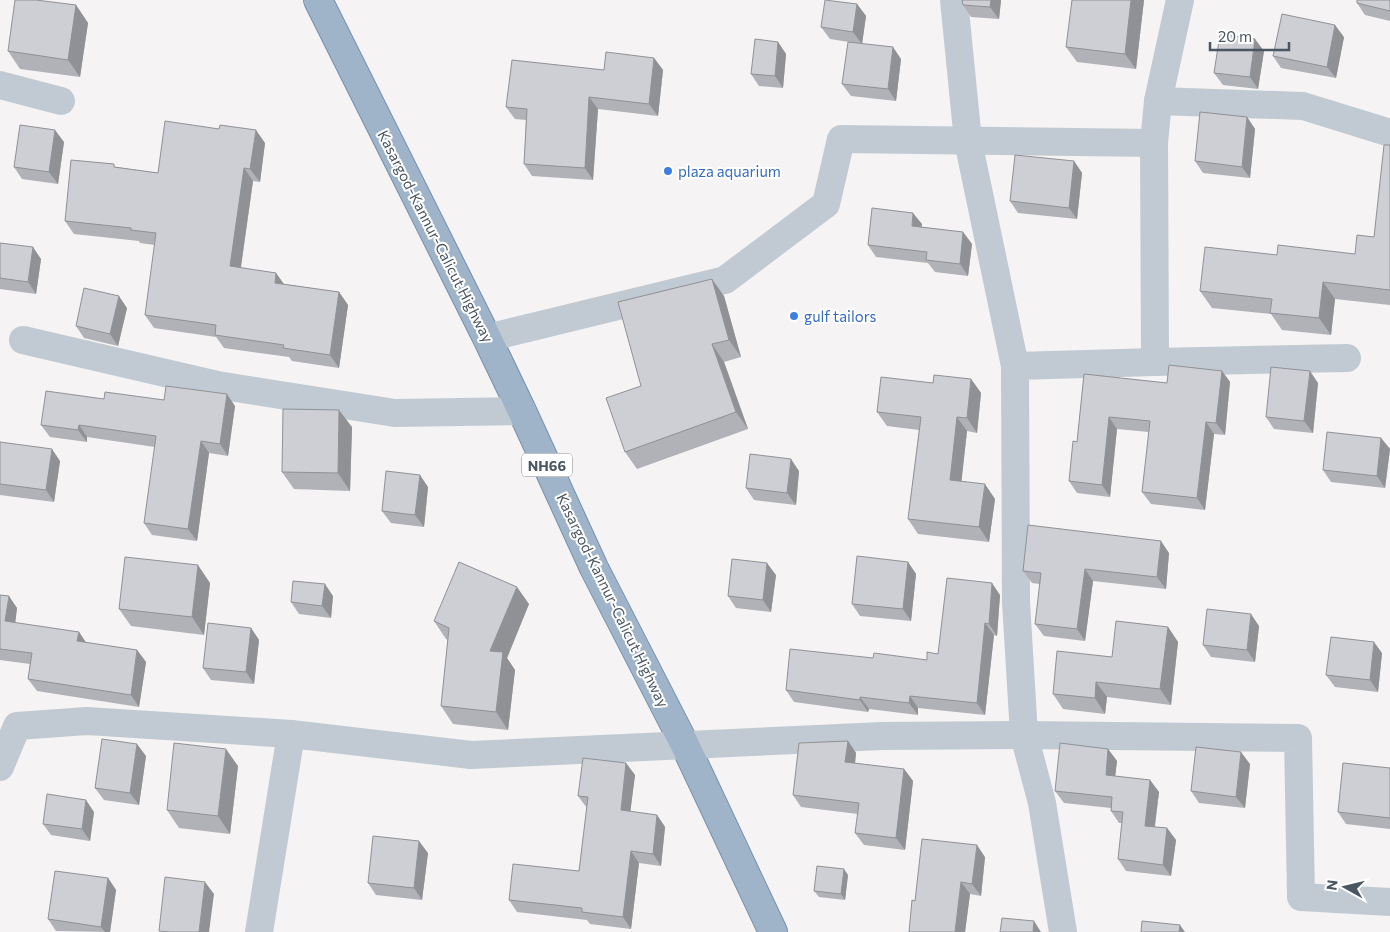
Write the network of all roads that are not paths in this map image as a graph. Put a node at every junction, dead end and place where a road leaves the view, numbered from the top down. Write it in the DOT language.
graph roads {
  1 [pos="318,0"];
  2 [pos="954,0"];
  3 [pos="1180,0"];
  4 [pos="0,85"];
  5 [pos="61,101"];
  6 [pos="1158,101"];
  7 [pos="1390,133"];
  8 [pos="968,141"];
  9 [pos="1154,143"];
  10 [pos="487,338"];
  11 [pos="23,340"];
  12 [pos="1348,358"];
  13 [pos="1155,362"];
  14 [pos="1015,366"];
  15 [pos="522,411"];
  16 [pos="290,734"];
  17 [pos="1024,735"];
  18 [pos="685,745"];
  19 [pos="0,767"];
  20 [pos="1390,902"];
  21 [pos="259,932"];
  22 [pos="773,932"];
  23 [pos="1063,932"];
  1 -- 10 [label="highway, Kasargod-Kannur-Calicut Highway / NH66"];
  2 -- 8 [label="street"];
  3 -- 6 [label="street"];
  4 -- 5 [label="street"];
  6 -- 7 [label="street"];
  6 -- 9 [label="street"];
  8 -- 9 [label="street"];
  8 -- 10 [label="street"];
  8 -- 14 [label="street"];
  9 -- 13 [label="street"];
  10 -- 15 [label="highway, Kasargod-Kannur-Calicut Highway / NH66"];
  11 -- 15 [label="street"];
  12 -- 13 [label="street"];
  13 -- 14 [label="street"];
  14 -- 17 [label="street"];
  15 -- 18 [label="highway, Kasargod-Kannur-Calicut Highway / NH66"];
  16 -- 18 [label="street"];
  16 -- 19 [label="street"];
  16 -- 21 [label="street"];
  17 -- 18 [label="street"];
  17 -- 20 [label="street"];
  17 -- 23 [label="street"];
  18 -- 22 [label="highway, Kasargod-Kannur-Calicut Highway / NH66"];
}
